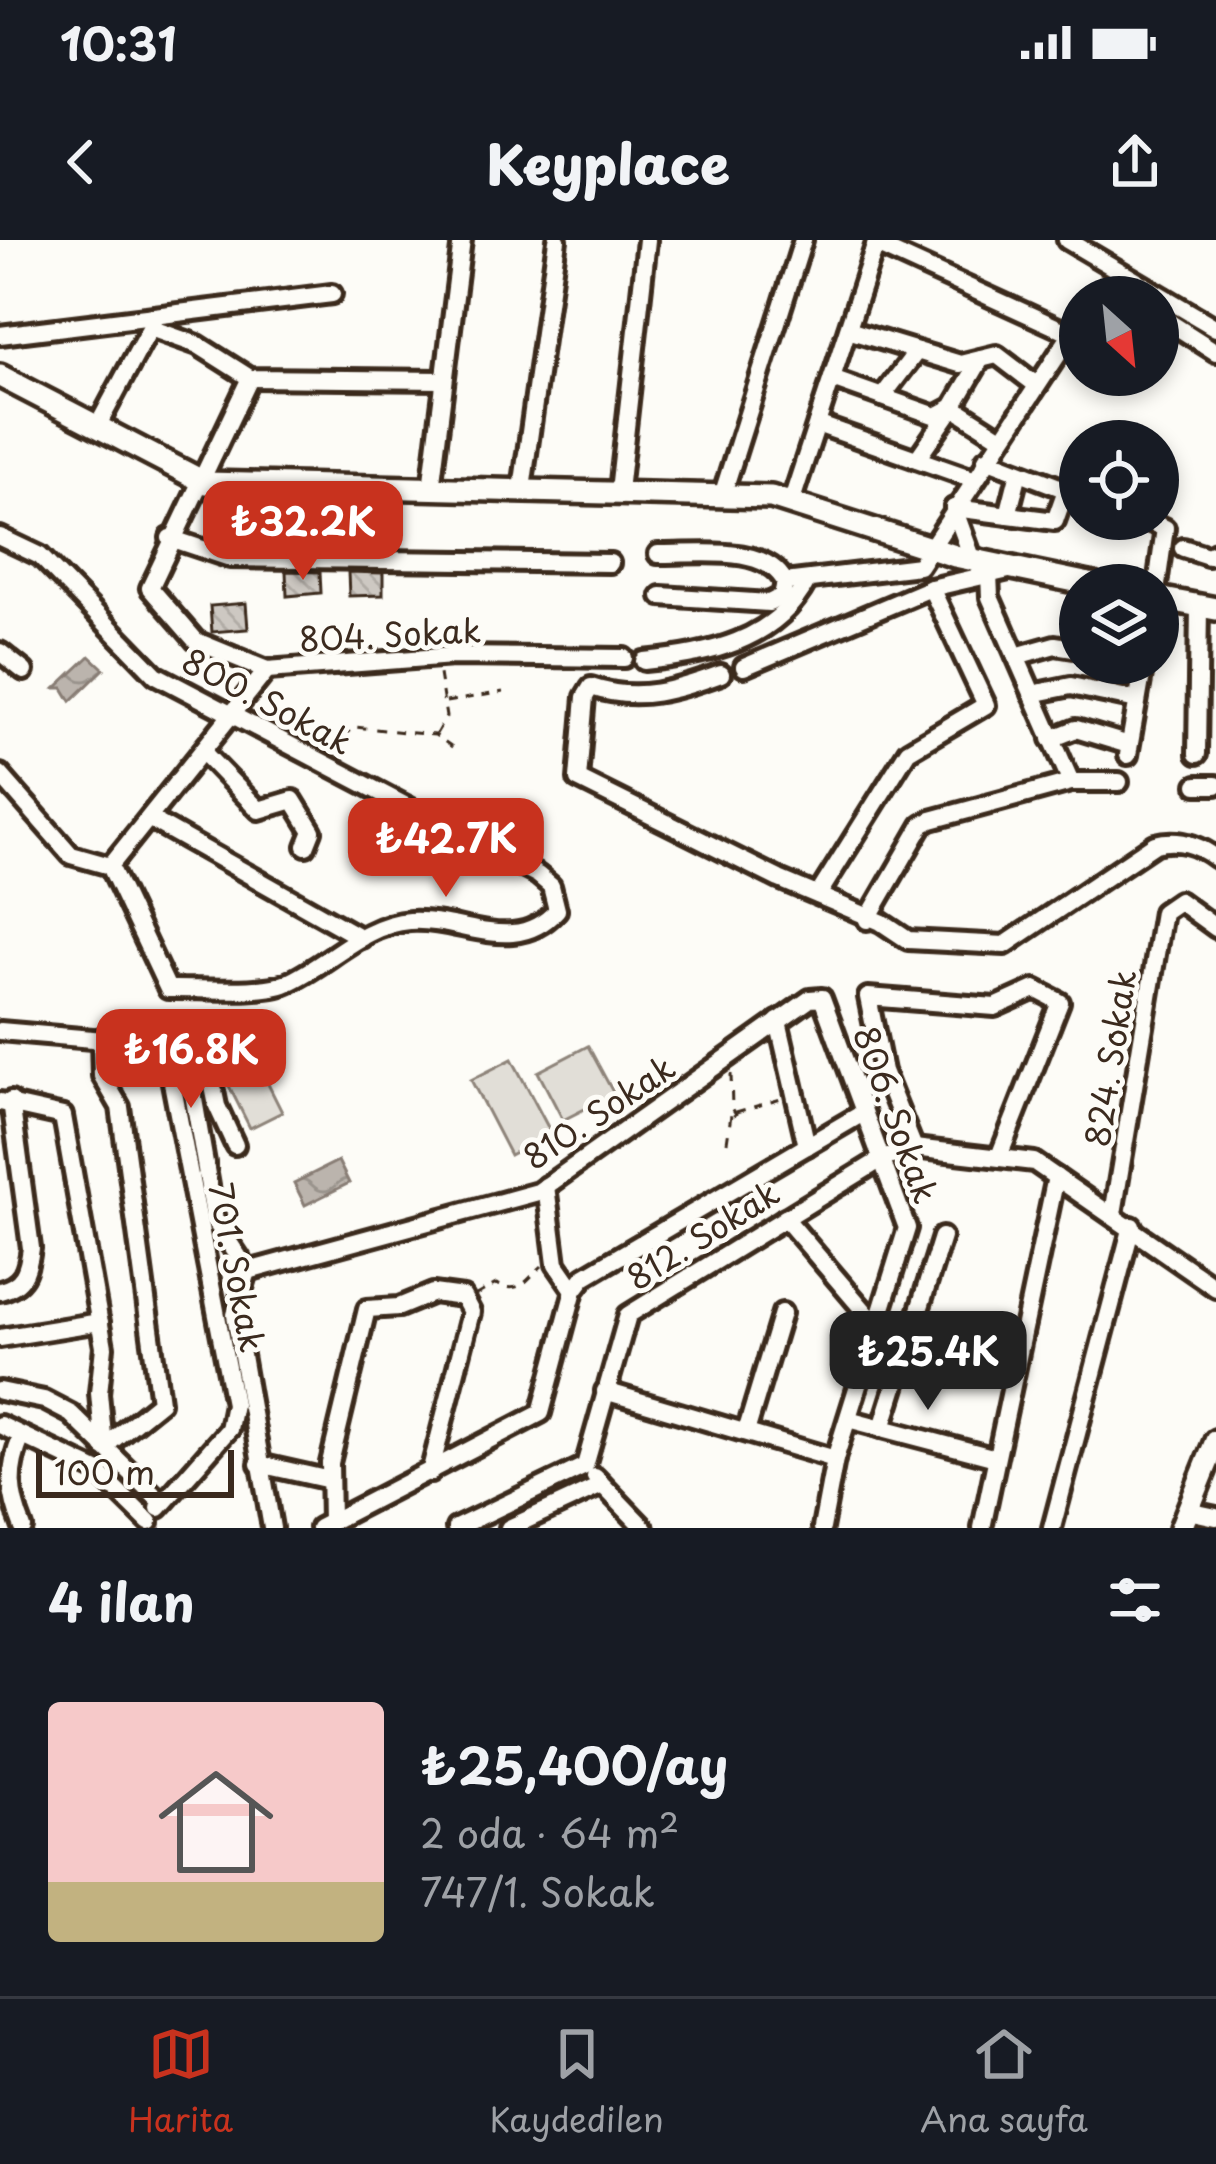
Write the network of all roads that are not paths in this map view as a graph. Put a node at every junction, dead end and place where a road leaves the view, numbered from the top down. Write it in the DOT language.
graph roads {
  1 [pos="462,240"];
  2 [pos="557,240"];
  3 [pos="648,240"];
  4 [pos="803,240"];
  5 [pos="1067,240"];
  6 [pos="876,242"];
  7 [pos="332,294"];
  8 [pos="1059,321"];
  9 [pos="1179,328"];
  10 [pos="1216,328"];
  11 [pos="848,330"];
  12 [pos="0,334"];
  13 [pos="1059,350"];
  14 [pos="917,351"];
  15 [pos="1216,352"];
  16 [pos="981,359"];
  17 [pos="0,376"];
  18 [pos="250,378"];
  19 [pos="832,379"];
  20 [pos="442,380"];
  21 [pos="1036,384"];
  22 [pos="881,397"];
  23 [pos="953,407"];
  24 [pos="817,424"];
  25 [pos="98,427"];
  26 [pos="1000,437"];
  27 [pos="917,459"];
  28 [pos="986,459"];
  29 [pos="1019,472"];
  30 [pos="973,479"];
  31 [pos="200,480"];
  32 [pos="430,488"];
  33 [pos="1059,488"];
  34 [pos="522,490"];
  35 [pos="620,491"];
  36 [pos="723,493"];
  37 [pos="791,503"];
  38 [pos="953,508"];
  39 [pos="1008,515"];
  40 [pos="1059,515"];
  41 [pos="0,537"];
  42 [pos="170,538"];
  43 [pos="928,547"];
  44 [pos="1183,548"];
  45 [pos="1216,553"];
  46 [pos="658,554"];
  47 [pos="970,559"];
  48 [pos="610,563"];
  49 [pos="1014,569"];
  50 [pos="989,574"];
  51 [pos="1059,578"];
  52 [pos="807,581"];
  53 [pos="785,582"];
  54 [pos="931,588"];
  55 [pos="661,596"];
  56 [pos="1208,608"];
  57 [pos="1059,646"];
  58 [pos="0,652"];
  59 [pos="1016,656"];
  60 [pos="624,658"];
  61 [pos="644,661"];
  62 [pos="744,667"];
  63 [pos="1207,668"];
  64 [pos="267,670"];
  65 [pos="24,671"];
  66 [pos="722,674"];
  67 [pos="1140,684"];
  68 [pos="1032,694"];
  69 [pos="1137,700"];
  70 [pos="232,717"];
  71 [pos="1207,718"];
  72 [pos="1051,739"];
  73 [pos="204,752"];
  74 [pos="1197,754"];
  75 [pos="0,774"];
  76 [pos="1072,782"];
  77 [pos="1119,782"];
  78 [pos="1216,784"];
  79 [pos="1196,785"];
  80 [pos="152,820"];
  81 [pos="306,846"];
  82 [pos="1216,858"];
  83 [pos="110,866"];
  84 [pos="818,895"];
  85 [pos="867,920"];
  86 [pos="1216,928"];
  87 [pos="361,938"];
  88 [pos="822,998"];
  89 [pos="778,1022"];
  90 [pos="0,1030"];
  91 [pos="101,1038"];
  92 [pos="165,1046"];
  93 [pos="185,1047"];
  94 [pos="5,1101"];
  95 [pos="863,1113"];
  96 [pos="235,1145"];
  97 [pos="807,1146"];
  98 [pos="914,1148"];
  99 [pos="1000,1154"];
  100 [pos="880,1160"];
  101 [pos="1056,1177"];
  102 [pos="546,1186"];
  103 [pos="1113,1214"];
  104 [pos="785,1218"];
  105 [pos="1132,1226"];
  106 [pos="942,1237"];
  107 [pos="248,1271"];
  108 [pos="1216,1288"];
  109 [pos="574,1290"];
  110 [pos="0,1291"];
  111 [pos="782,1313"];
  112 [pos="100,1322"];
  113 [pos="877,1326"];
  114 [pos="0,1338"];
  115 [pos="0,1391"];
  116 [pos="605,1391"];
  117 [pos="848,1419"];
  118 [pos="0,1426"];
  119 [pos="882,1428"];
  120 [pos="229,1429"];
  121 [pos="746,1432"];
  122 [pos="22,1436"];
  123 [pos="255,1437"];
  124 [pos="1216,1441"];
  125 [pos="104,1447"];
  126 [pos="996,1458"];
  127 [pos="835,1459"];
  128 [pos="260,1464"];
  129 [pos="584,1466"];
  130 [pos="430,1473"];
  131 [pos="330,1480"];
  132 [pos="602,1485"];
  133 [pos="162,1502"];
  134 [pos="1216,1517"];
  135 [pos="1185,1519"];
  136 [pos="147,1525"];
  137 [pos="325,1525"];
  138 [pos="23,1528"];
  139 [pos="272,1528"];
  140 [pos="456,1528"];
  141 [pos="509,1528"];
  142 [pos="644,1528"];
  143 [pos="822,1528"];
  144 [pos="982,1528"];
  145 [pos="1052,1528"];
  1 -- 20 [label="street"];
  2 -- 34 [label="street"];
  3 -- 35 [label="street"];
  4 -- 36 [label="street"];
  5 -- 10 [label="street"];
  6 -- 8 [label="street"];
  6 -- 11 [label="street"];
  7 -- 12 [label="street"];
  9 -- 15 [label="street"];
  11 -- 14 [label="street"];
  11 -- 19 [label="street"];
  13 -- 21 [label="street"];
  14 -- 16 [label="street"];
  14 -- 22 [label="street"];
  16 -- 21 [label="street"];
  16 -- 23 [label="street"];
  17 -- 25 [label="main road"];
  18 -- 20 [label="street"];
  18 -- 25 [label="street"];
  18 -- 31 [label="street"];
  19 -- 22 [label="street"];
  19 -- 24 [label="street"];
  20 -- 32 [label="street"];
  21 -- 26 [label="street"];
  22 -- 23 [label="street"];
  23 -- 26 [label="street"];
  23 -- 27 [label="street"];
  24 -- 27 [label="street"];
  24 -- 37 [label="street"];
  25 -- 31 [label="main road"];
  26 -- 28 [label="street"];
  27 -- 30 [label="street"];
  28 -- 29 [label="street"];
  28 -- 30 [label="street"];
  29 -- 33 [label="street"];
  29 -- 39 [label="street"];
  30 -- 38 [label="street"];
  31 -- 32 [label="main road"];
  31 -- 42 [label="street"];
  32 -- 34 [label="main road"];
  34 -- 35 [label="main road"];
  35 -- 36 [label="main road"];
  36 -- 37 [label="main road"];
  37 -- 43 [label="main road"];
  38 -- 39 [label="street"];
  38 -- 43 [label="street"];
  38 -- 47 [label="street"];
  39 -- 40 [label="street"];
  41 -- 70 [label="street, 800. Sokak"];
  42 -- 48 [label="street"];
  42 -- 64 [label="street"];
  43 -- 47 [label="main road"];
  43 -- 52 [label="street"];
  44 -- 45 [label="street"];
  46 -- 53 [label="street"];
  47 -- 49 [label="main road"];
  47 -- 50 [label="street"];
  49 -- 50 [label="street"];
  49 -- 51 [label="main road"];
  50 -- 54 [label="street"];
  50 -- 59 [label="street"];
  52 -- 53 [label="street"];
  52 -- 61 [label="street"];
  53 -- 55 [label="street"];
  54 -- 62 [label="street"];
  54 -- 84 [label="street"];
  56 -- 63 [label="street"];
  57 -- 59 [label="street"];
  58 -- 65 [label="street"];
  59 -- 68 [label="street"];
  60 -- 64 [label="street, 804. Sokak"];
  63 -- 71 [label="street"];
  64 -- 70 [label="street, 804. Sokak"];
  66 -- 84 [label="street"];
  67 -- 69 [label="street"];
  68 -- 69 [label="street"];
  68 -- 72 [label="street"];
  69 -- 72 [label="street"];
  70 -- 73 [label="street, 804. Sokak"];
  70 -- 87 [label="street, 800. Sokak"];
  71 -- 74 [label="street"];
  72 -- 76 [label="street"];
  73 -- 80 [label="street, 804. Sokak"];
  73 -- 81 [label="street"];
  75 -- 83 [label="street"];
  76 -- 77 [label="street"];
  76 -- 85 [label="street"];
  78 -- 79 [label="street"];
  80 -- 83 [label="street, 804. Sokak"];
  80 -- 87 [label="street"];
  82 -- 85 [label="street"];
  83 -- 87 [label="street"];
  84 -- 85 [label="street"];
  86 -- 103 [label="street, 824. Sokak"];
  88 -- 89 [label="street, 810. Sokak"];
  88 -- 95 [label="street, 806. Sokak"];
  89 -- 97 [label="street"];
  89 -- 102 [label="street, 810. Sokak"];
  90 -- 91 [label="street"];
  91 -- 92 [label="street"];
  91 -- 125 [label="street"];
  92 -- 93 [label="street"];
  92 -- 120 [label="street, 701. Sokak"];
  93 -- 96 [label="street"];
  93 -- 107 [label="street, 701. Sokak"];
  94 -- 110 [label="street"];
  94 -- 112 [label="street"];
  95 -- 97 [label="street"];
  95 -- 100 [label="street, 806. Sokak"];
  97 -- 109 [label="street"];
  98 -- 99 [label="street"];
  98 -- 99 [label="street, 806. Sokak"];
  98 -- 100 [label="street, 812. Sokak"];
  99 -- 101 [label="street"];
  100 -- 104 [label="street, 812. Sokak"];
  100 -- 113 [label="street, 806. Sokak"];
  101 -- 103 [label="street"];
  101 -- 126 [label="street"];
  102 -- 107 [label="street, 810. Sokak"];
  102 -- 109 [label="street"];
  103 -- 105 [label="street"];
  104 -- 113 [label="street"];
  104 -- 116 [label="street, 812. Sokak"];
  105 -- 108 [label="street"];
  105 -- 145 [label="street"];
  106 -- 119 [label="street"];
  107 -- 123 [label="street, 701. Sokak"];
  109 -- 130 [label="street"];
  111 -- 121 [label="street"];
  112 -- 114 [label="street"];
  112 -- 125 [label="street"];
  113 -- 117 [label="street, 806. Sokak"];
  115 -- 125 [label="street"];
  116 -- 121 [label="street"];
  116 -- 129 [label="street, 812. Sokak"];
  117 -- 119 [label="street"];
  117 -- 127 [label="street, 806. Sokak"];
  118 -- 122 [label="street"];
  119 -- 126 [label="street"];
  120 -- 123 [label="street"];
  120 -- 133 [label="street"];
  121 -- 127 [label="street"];
  122 -- 136 [label="street"];
  122 -- 138 [label="street"];
  123 -- 128 [label="street, 701. Sokak"];
  124 -- 135 [label="main road"];
  125 -- 133 [label="street"];
  126 -- 144 [label="street"];
  127 -- 143 [label="street, 806. Sokak"];
  128 -- 131 [label="street"];
  128 -- 139 [label="street, 701. Sokak"];
  129 -- 132 [label="street"];
  129 -- 140 [label="street"];
  130 -- 131 [label="street"];
  130 -- 137 [label="street"];
  131 -- 137 [label="street"];
  132 -- 141 [label="street"];
  132 -- 142 [label="street"];
  133 -- 136 [label="street"];
  134 -- 135 [label="street"];
}
